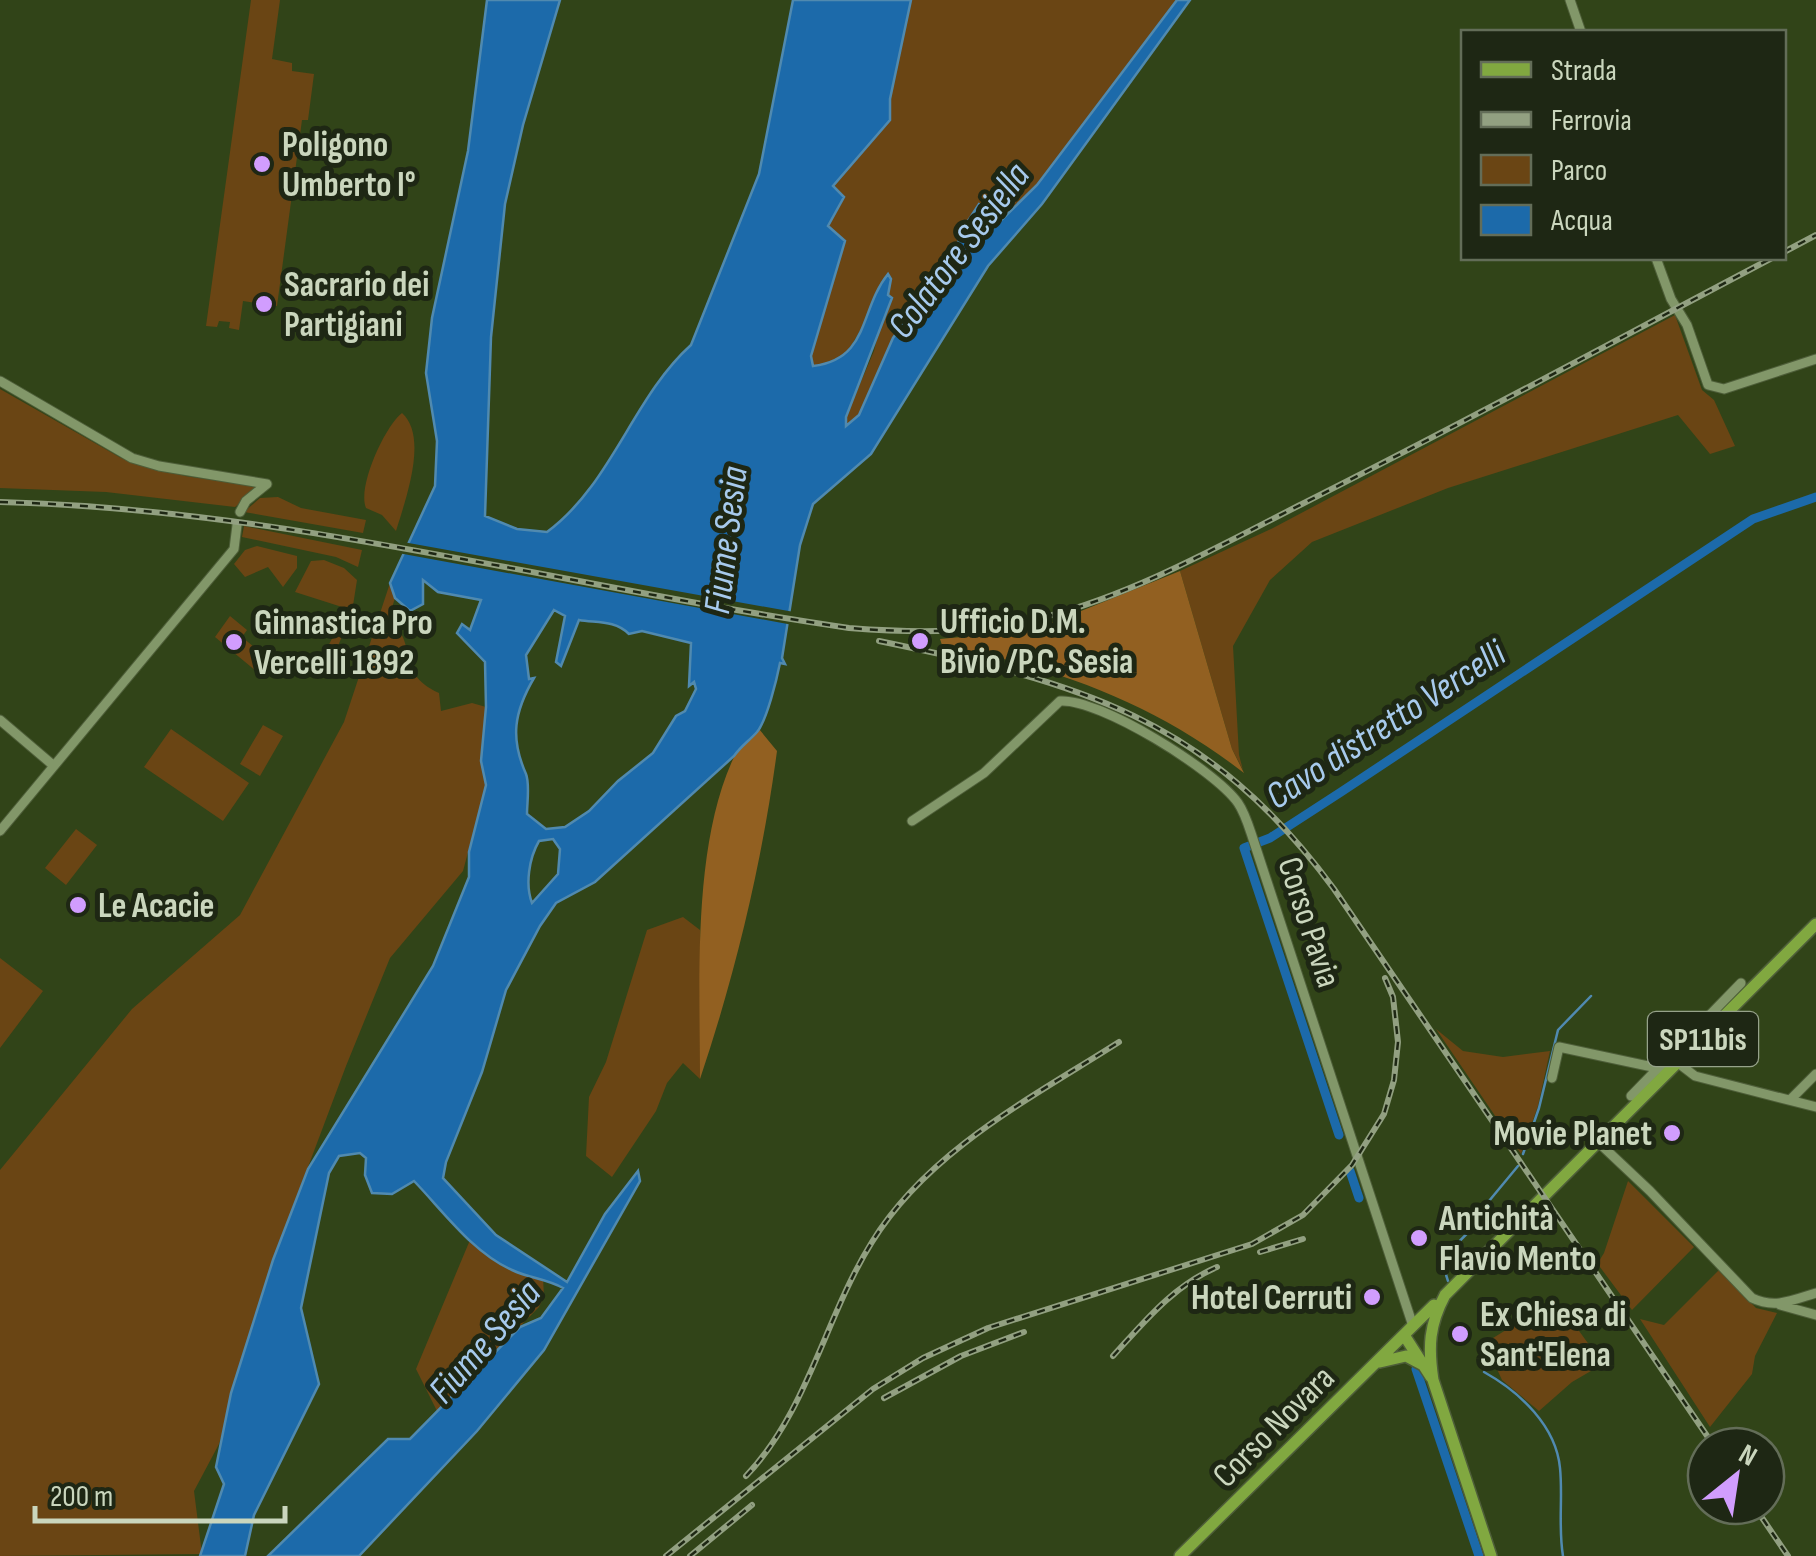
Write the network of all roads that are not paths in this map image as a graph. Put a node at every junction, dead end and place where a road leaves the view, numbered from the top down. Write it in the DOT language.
graph roads {
  1 [pos="1570,0"];
  2 [pos="1580,30"];
  3 [pos="1657,260"];
  4 [pos="1816,360"];
  5 [pos="0,381"];
  6 [pos="240,512"];
  7 [pos="237,525"];
  8 [pos="0,720"];
  9 [pos="54,766"];
  10 [pos="912,821"];
  11 [pos="0,830"];
  12 [pos="1813,930"];
  13 [pos="1741,983"];
  14 [pos="1669,1067"];
  15 [pos="1816,1074"];
  16 [pos="1552,1078"];
  17 [pos="1631,1096"];
  18 [pos="1790,1100"];
  19 [pos="1816,1107"];
  20 [pos="1598,1142"];
  21 [pos="1816,1293"];
  22 [pos="1445,1295"];
  23 [pos="1780,1304"];
  24 [pos="1816,1315"];
  25 [pos="1409,1330"];
  26 [pos="1429,1352"];
  27 [pos="1376,1363"];
  28 [pos="1423,1366"];
  29 [pos="1433,1380"];
  30 [pos="1180,1556"];
  31 [pos="1491,1556"];
  1 -- 2 [label="street"];
  3 -- 4 [label="street"];
  5 -- 6 [label="street"];
  7 -- 9 [label="street"];
  8 -- 9 [label="street"];
  9 -- 11 [label="street"];
  10 -- 25 [label="street, Corso Pavia"];
  12 -- 14 [label="main road, SP11bis"];
  13 -- 14 [label="street"];
  14 -- 16 [label="street"];
  14 -- 17 [label="street"];
  14 -- 18 [label="street"];
  14 -- 20 [label="main road, SP11bis"];
  15 -- 18 [label="street"];
  18 -- 19 [label="street"];
  20 -- 22 [label="main road, SP11bis"];
  20 -- 23 [label="street"];
  21 -- 23 [label="street"];
  22 -- 25 [label="main road, Corso Novara / SP11bis"];
  22 -- 26 [label="main road"];
  23 -- 24 [label="street"];
  25 -- 26 [label="main road"];
  25 -- 27 [label="main road, Corso Novara / SP11bis"];
  25 -- 28 [label="main road"];
  26 -- 29 [label="main road"];
  27 -- 28 [label="main road"];
  27 -- 30 [label="main road, Corso Novara / SP11bis"];
  28 -- 29 [label="main road"];
  29 -- 31 [label="main road"];
}
